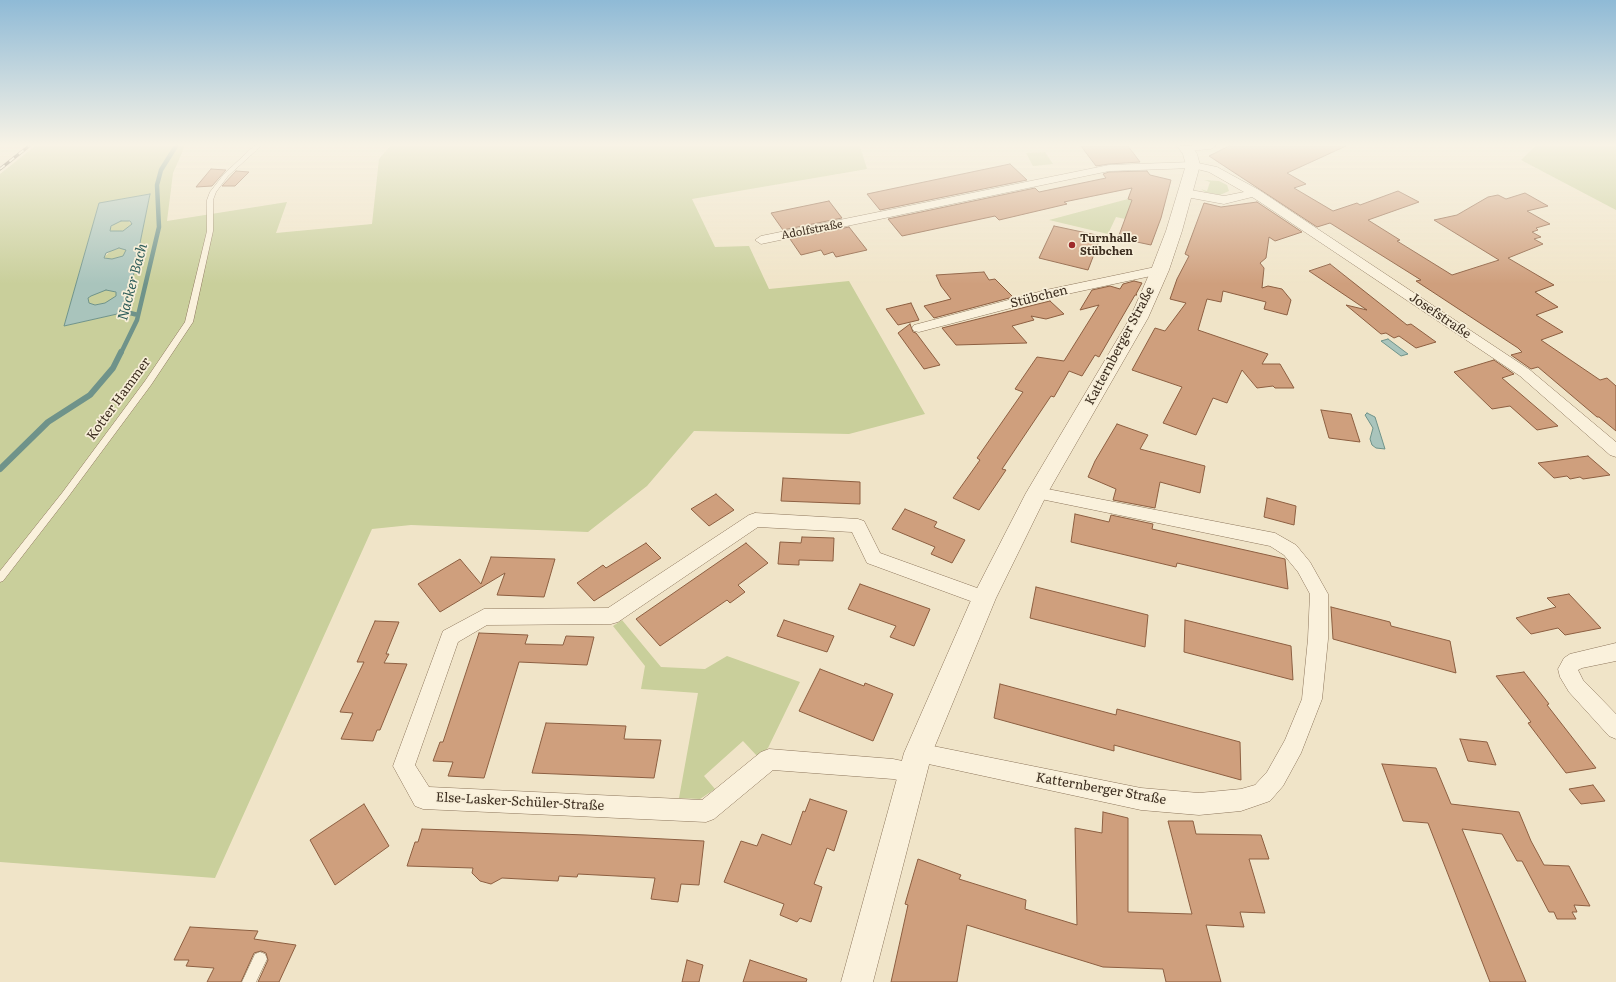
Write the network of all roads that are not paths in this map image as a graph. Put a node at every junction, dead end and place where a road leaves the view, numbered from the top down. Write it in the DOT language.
graph roads {
  1 [pos="214,192"];
  2 [pos="997,192"];
  3 [pos="1185,193"];
  4 [pos="1255,193"];
  5 [pos="761,240"];
  6 [pos="1160,270"];
  7 [pos="919,328"];
  8 [pos="1616,450"];
  9 [pos="1036,493"];
  10 [pos="0,578"];
  11 [pos="984,598"];
  12 [pos="1616,652"];
  13 [pos="1616,728"];
  14 [pos="915,763"];
  15 [pos="260,959"];
  16 [pos="249,982"];
  17 [pos="857,982"];
  1 -- 10 [label="lane, Kotter Hammer"];
  2 -- 5 [label="street, Adolfstraße"];
  3 -- 4 [label="street"];
  3 -- 6 [label="street, Katternberger Straße"];
  4 -- 8 [label="street, Josefstraße"];
  6 -- 7 [label="street, Stübchen"];
  6 -- 9 [label="street, Katternberger Straße"];
  9 -- 11 [label="street, Katternberger Straße"];
  9 -- 14 [label="street, Katternberger Straße"];
  11 -- 14 [label="street, Katternberger Straße"];
  11 -- 14 [label="street, Else-Lasker-Schüler-Straße"];
  12 -- 13 [label="street"];
  14 -- 17 [label="street, Katternberger Straße"];
  15 -- 16 [label="lane"];
}
